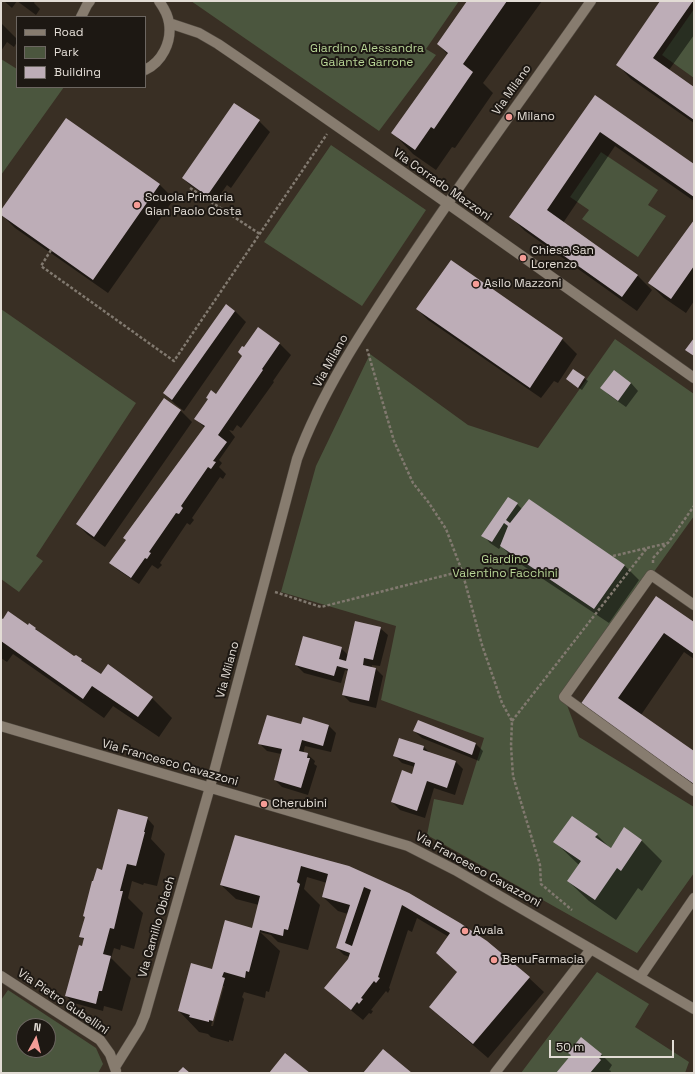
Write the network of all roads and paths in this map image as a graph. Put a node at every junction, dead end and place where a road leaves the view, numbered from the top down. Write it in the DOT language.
graph roads {
  1 [pos="90,1"];
  2 [pos="159,1"];
  3 [pos="591,1"];
  4 [pos="82,16"];
  5 [pos="170,23"];
  6 [pos="146,69"];
  7 [pos="334,124"];
  8 [pos="190,188"];
  9 [pos="447,205"];
  10 [pos="260,234"];
  11 [pos="51,250"];
  12 [pos="362,331"];
  13 [pos="694,378"];
  14 [pos="694,506"];
  15 [pos="668,543"];
  16 [pos="647,548"];
  17 [pos="613,556"];
  18 [pos="462,571"];
  19 [pos="651,575"];
  20 [pos="263,588"];
  21 [pos="694,605"];
  22 [pos="512,721"];
  23 [pos="1,726"];
  24 [pos="210,787"];
  25 [pos="694,792"];
  26 [pos="694,898"];
  27 [pos="572,910"];
  28 [pos="591,949"];
  29 [pos="640,977"];
  30 [pos="3,981"];
  31 [pos="694,1009"];
  32 [pos="116,1070"];
  33 [pos="495,1073"];
  1 -- 4 [label="street"];
  2 -- 5 [label="street"];
  3 -- 9 [label="street, Via Milano"];
  5 -- 6 [label="street"];
  5 -- 7 [label="street, Via Corrado Mazzoni"];
  7 -- 9 [label="street, Via Corrado Mazzoni"];
  7 -- 10 [label="path"];
  8 -- 10 [label="path"];
  9 -- 12 [label="street, Via Milano"];
  9 -- 13 [label="street, Via Corrado Mazzoni"];
  10 -- 11 [label="path"];
  12 -- 18 [label="path"];
  12 -- 20 [label="street, Via Milano"];
  14 -- 15 [label="path"];
  15 -- 16 [label="path"];
  15 -- 19 [label="path"];
  16 -- 17 [label="path"];
  16 -- 22 [label="path"];
  18 -- 20 [label="path"];
  18 -- 22 [label="path"];
  19 -- 21 [label="street"];
  19 -- 25 [label="street"];
  20 -- 24 [label="street, Via Milano"];
  22 -- 27 [label="path"];
  23 -- 24 [label="street, Via Francesco Cavazzoni"];
  24 -- 28 [label="street, Via Francesco Cavazzoni"];
  24 -- 32 [label="street, Via Camillo Oblach"];
  26 -- 29 [label="street"];
  28 -- 29 [label="street, Via Francesco Cavazzoni"];
  28 -- 33 [label="street"];
  29 -- 31 [label="street, Via Francesco Cavazzoni"];
  30 -- 32 [label="street, Via Pietro Gubellini"];
}
